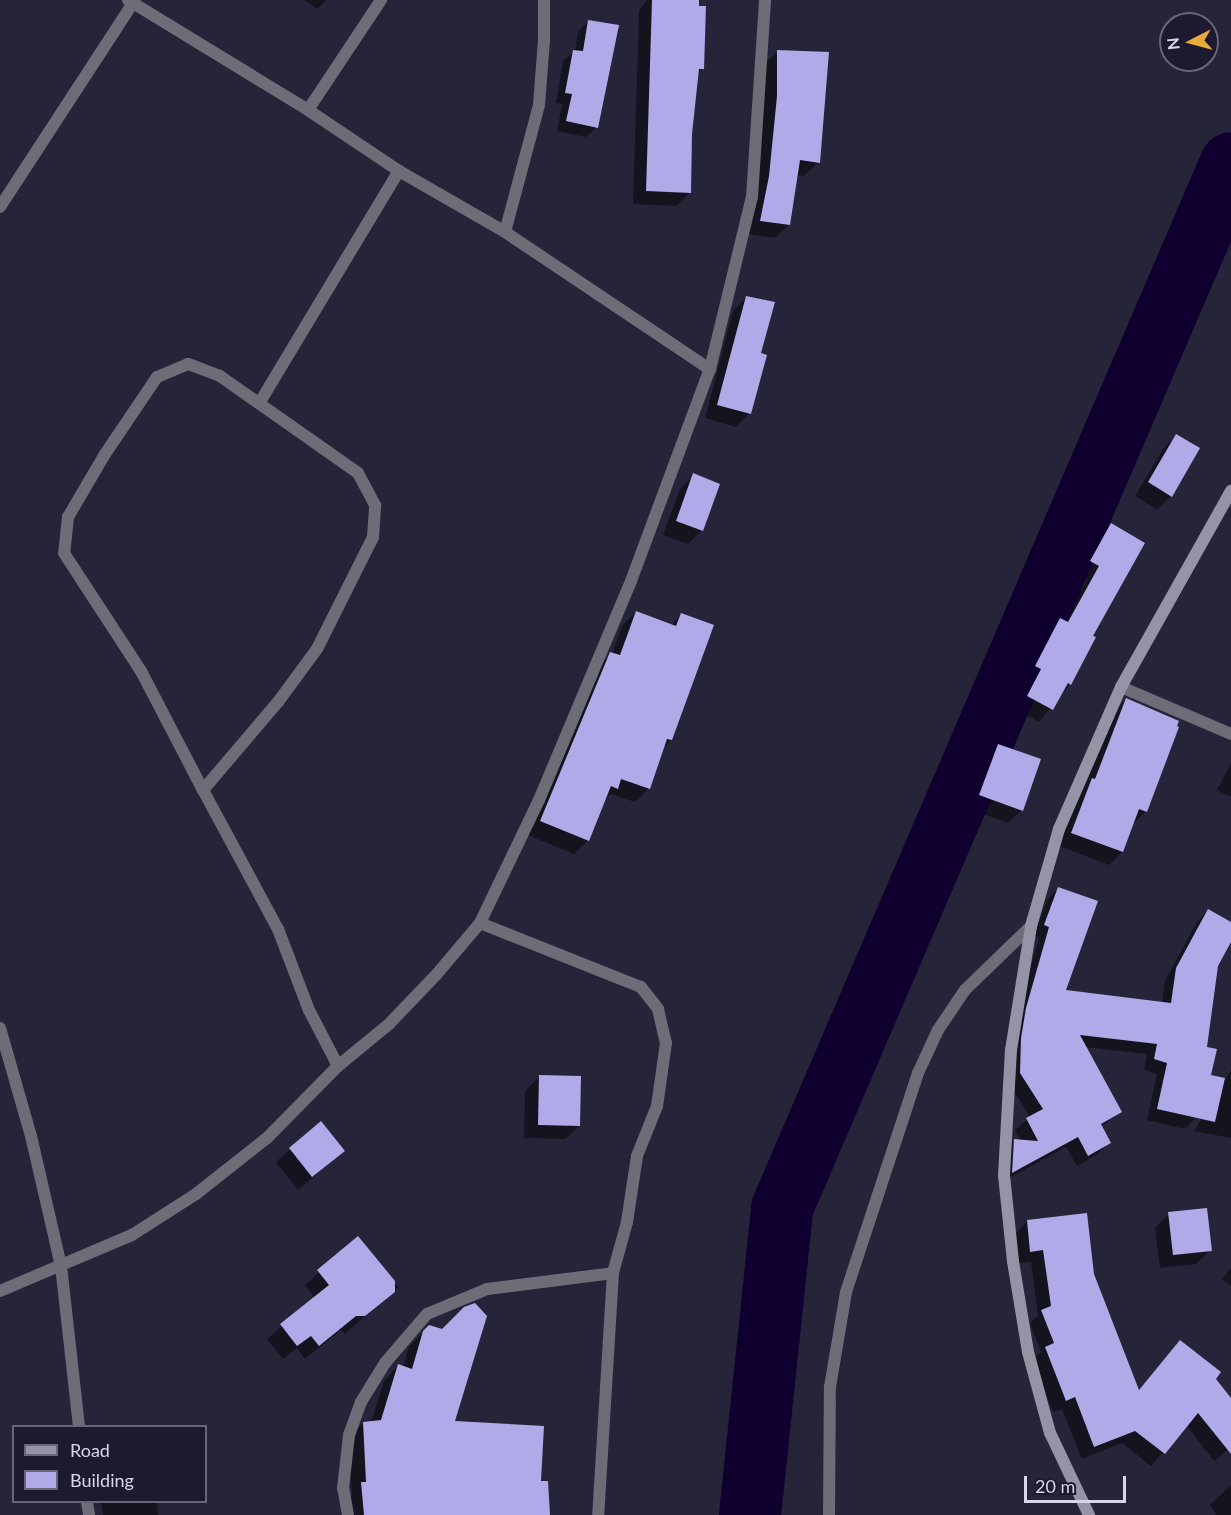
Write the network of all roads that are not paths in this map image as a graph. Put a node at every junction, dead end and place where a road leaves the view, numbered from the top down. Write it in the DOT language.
graph roads {
  1 [pos="381,0"];
  2 [pos="544,0"];
  3 [pos="765,0"];
  4 [pos="132,1"];
  5 [pos="308,110"];
  6 [pos="399,171"];
  7 [pos="0,207"];
  8 [pos="505,231"];
  9 [pos="710,369"];
  10 [pos="260,402"];
  11 [pos="1231,490"];
  12 [pos="1120,687"];
  13 [pos="1231,734"];
  14 [pos="202,790"];
  15 [pos="480,923"];
  16 [pos="1031,926"];
  17 [pos="0,1028"];
  18 [pos="338,1066"];
  19 [pos="61,1266"];
  20 [pos="613,1274"];
  21 [pos="0,1291"];
  22 [pos="79,1425"];
  23 [pos="348,1515"];
  24 [pos="598,1515"];
  25 [pos="829,1515"];
  26 [pos="1089,1515"];
  1 -- 5 [label="street"];
  2 -- 8 [label="street"];
  3 -- 9 [label="street"];
  4 -- 5 [label="street"];
  4 -- 7 [label="street"];
  5 -- 6 [label="street"];
  6 -- 8 [label="street"];
  6 -- 10 [label="street"];
  8 -- 9 [label="street"];
  9 -- 15 [label="street"];
  10 -- 14 [label="street"];
  10 -- 14 [label="street"];
  11 -- 12 [label="street"];
  12 -- 13 [label="street"];
  12 -- 16 [label="street"];
  14 -- 18 [label="street"];
  15 -- 18 [label="street"];
  15 -- 20 [label="street"];
  16 -- 25 [label="street"];
  16 -- 26 [label="street"];
  17 -- 19 [label="street"];
  18 -- 19 [label="street"];
  19 -- 21 [label="street"];
  19 -- 22 [label="street"];
  20 -- 23 [label="street"];
  20 -- 24 [label="street"];
}
